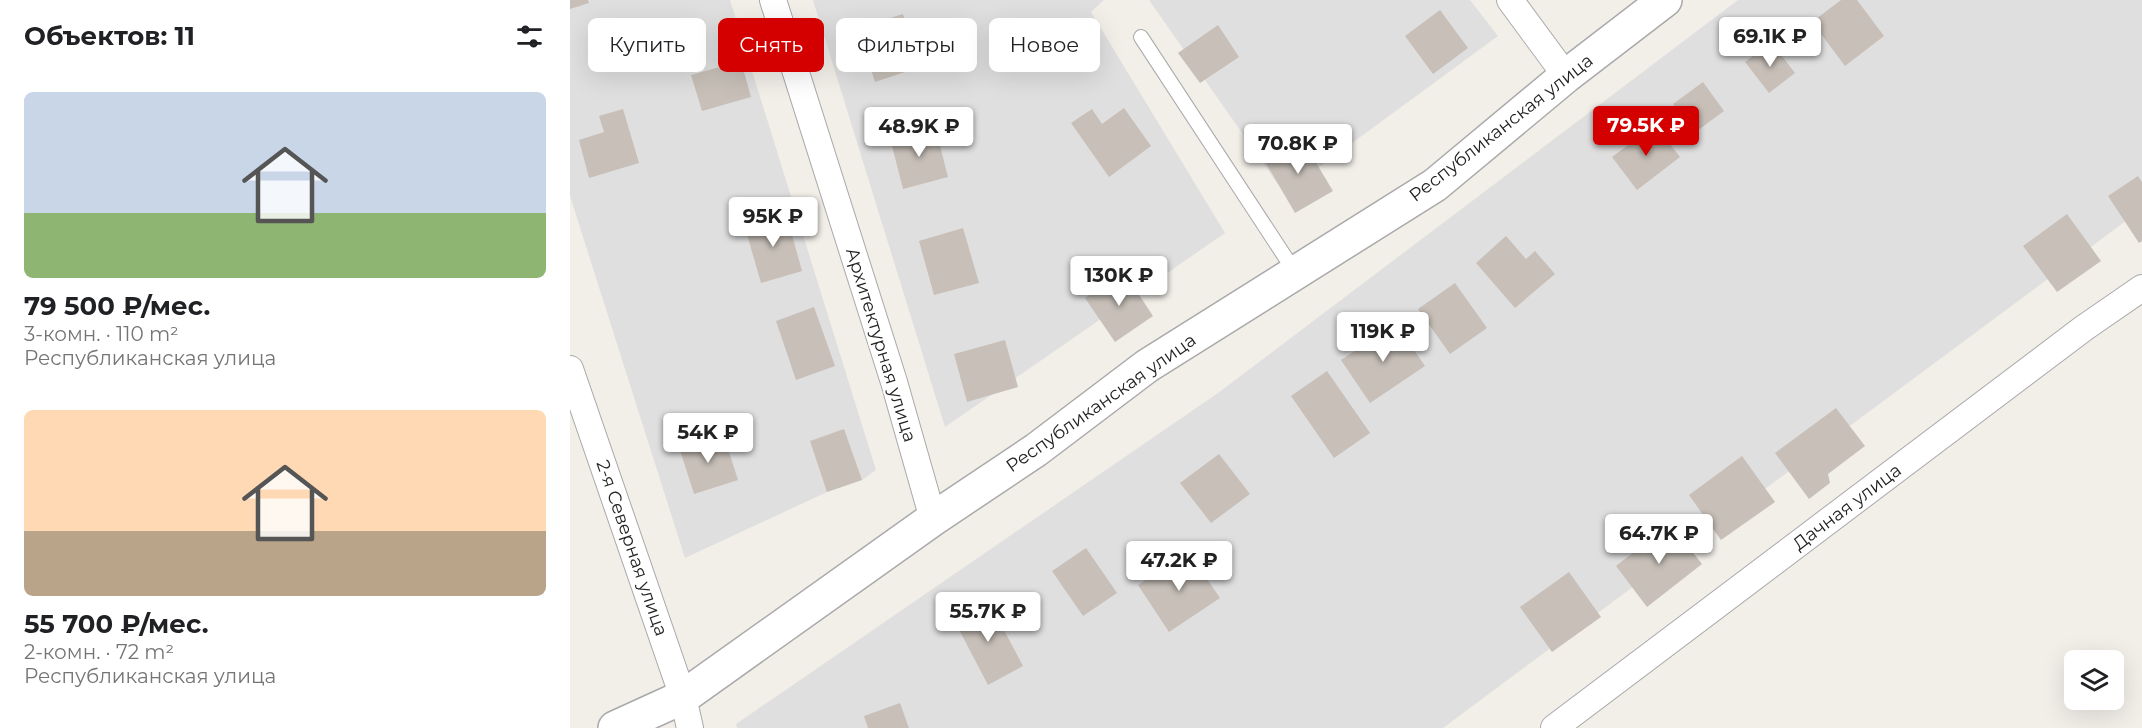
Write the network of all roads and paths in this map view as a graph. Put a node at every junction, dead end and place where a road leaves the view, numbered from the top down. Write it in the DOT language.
graph roads {
  1 [pos="773,0"];
  2 [pos="1510,0"];
  3 [pos="1665,0"];
  4 [pos="1141,37"];
  5 [pos="1566,76"];
  6 [pos="1297,274"];
  7 [pos="2142,288"];
  8 [pos="570,369"];
  9 [pos="933,519"];
  10 [pos="687,713"];
  11 [pos="615,728"];
  12 [pos="1554,728"];
  1 -- 9 [label="street, Архитектурная улица"];
  2 -- 5 [label="street"];
  3 -- 5 [label="street, Республиканская улица"];
  4 -- 6 [label="lane"];
  5 -- 6 [label="street, Республиканская улица"];
  6 -- 9 [label="street, Республиканская улица"];
  7 -- 12 [label="street, Дачная улица"];
  8 -- 10 [label="street, 2-я Северная улица"];
  9 -- 10 [label="street, Республиканская улица"];
  10 -- 11 [label="street, Республиканская улица"];
}
